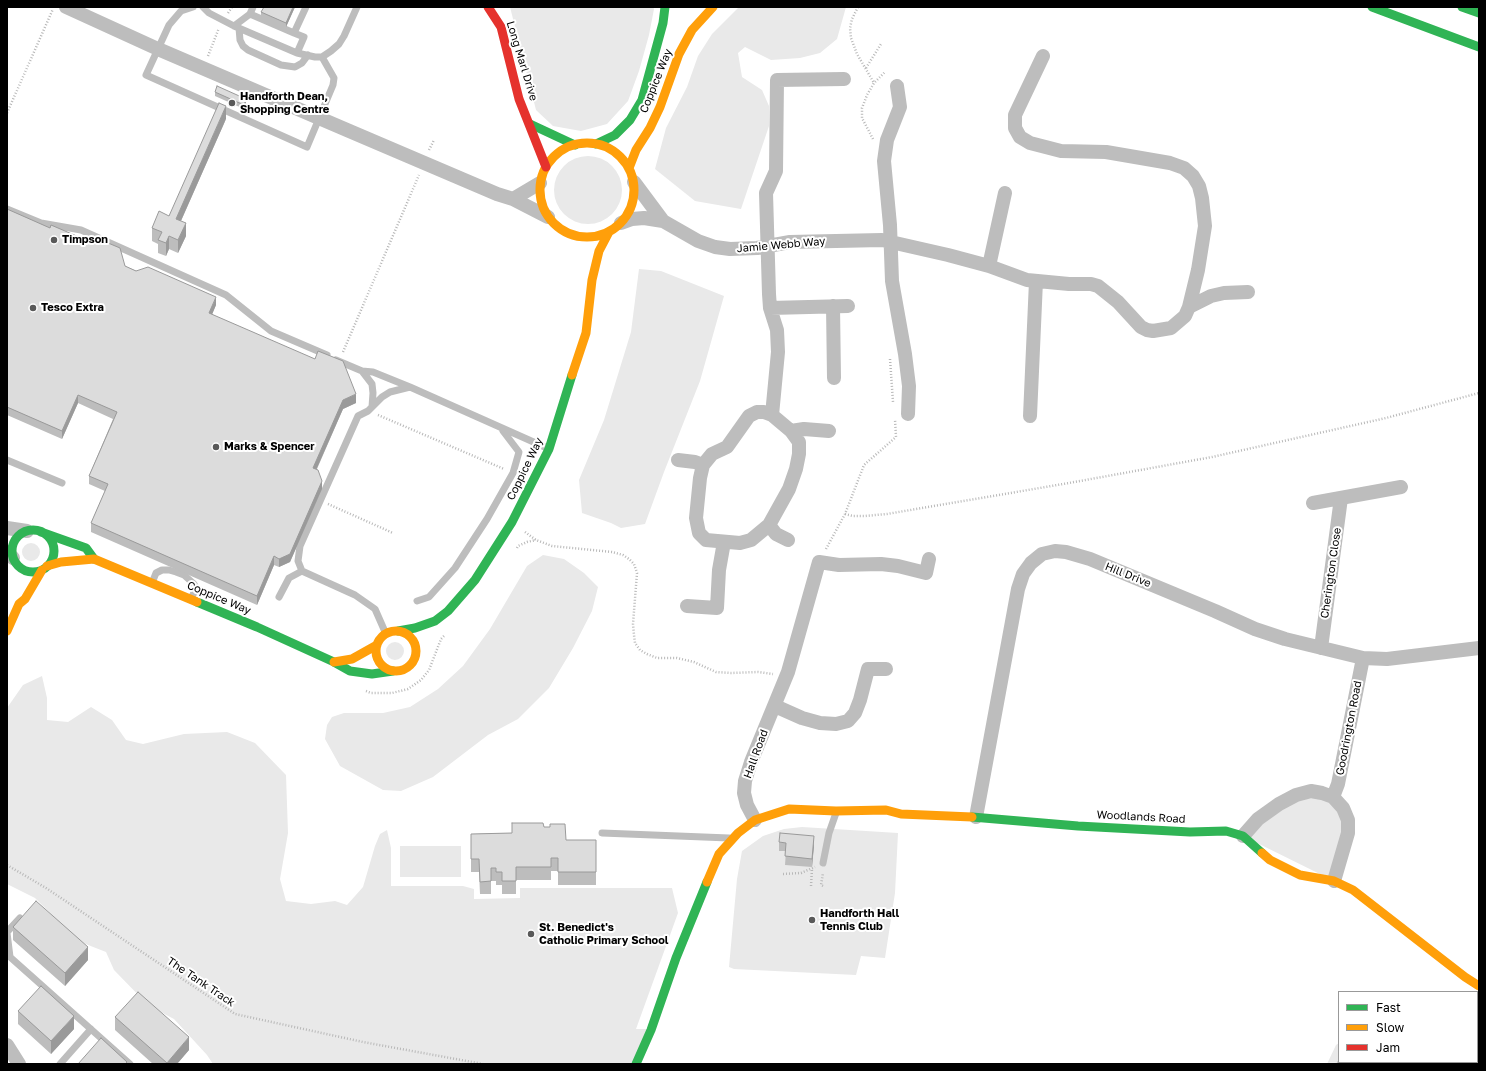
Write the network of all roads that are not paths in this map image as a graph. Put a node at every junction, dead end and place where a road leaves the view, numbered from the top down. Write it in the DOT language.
graph roads {
  1 [pos="66,7"];
  2 [pos="193,7"];
  3 [pos="203,7"];
  4 [pos="306,7"];
  5 [pos="357,7"];
  6 [pos="488,7"];
  7 [pos="665,7"];
  8 [pos="713,7"];
  9 [pos="1372,7"];
  10 [pos="1462,7"];
  11 [pos="251,10"];
  12 [pos="1479,14"];
  13 [pos="236,27"];
  14 [pos="294,33"];
  15 [pos="1479,47"];
  16 [pos="158,49"];
  17 [pos="297,53"];
  18 [pos="308,55"];
  19 [pos="1043,56"];
  20 [pos="322,57"];
  21 [pos="844,79"];
  22 [pos="897,86"];
  23 [pos="319,118"];
  24 [pos="530,124"];
  25 [pos="596,144"];
  26 [pos="575,145"];
  27 [pos="546,167"];
  28 [pos="629,168"];
  29 [pos="634,182"];
  30 [pos="540,183"];
  31 [pos="1005,193"];
  32 [pos="513,199"];
  33 [pos="7,209"];
  34 [pos="548,217"];
  35 [pos="663,221"];
  36 [pos="621,223"];
  37 [pos="610,232"];
  38 [pos="572,235"];
  39 [pos="886,241"];
  40 [pos="580,245"];
  41 [pos="768,246"];
  42 [pos="586,260"];
  43 [pos="989,266"];
  44 [pos="592,280"];
  45 [pos="1036,281"];
  46 [pos="1248,292"];
  47 [pos="833,306"];
  48 [pos="848,306"];
  49 [pos="1188,307"];
  50 [pos="770,308"];
  51 [pos="362,371"];
  52 [pos="834,378"];
  53 [pos="410,387"];
  54 [pos="370,409"];
  55 [pos="908,414"];
  56 [pos="772,416"];
  57 [pos="1030,416"];
  58 [pos="502,429"];
  59 [pos="829,430"];
  60 [pos="791,431"];
  61 [pos="549,449"];
  62 [pos="7,460"];
  63 [pos="678,460"];
  64 [pos="703,465"];
  65 [pos="62,484"];
  66 [pos="1401,487"];
  67 [pos="1341,498"];
  68 [pos="1313,503"];
  69 [pos="769,525"];
  70 [pos="7,528"];
  71 [pos="34,532"];
  72 [pos="788,540"];
  73 [pos="724,542"];
  74 [pos="11,557"];
  75 [pos="94,559"];
  76 [pos="929,559"];
  77 [pos="45,568"];
  78 [pos="302,571"];
  79 [pos="16,573"];
  80 [pos="152,583"];
  81 [pos="279,597"];
  82 [pos="191,599"];
  83 [pos="417,601"];
  84 [pos="687,606"];
  85 [pos="435,620"];
  86 [pos="7,631"];
  87 [pos="398,631"];
  88 [pos="386,634"];
  89 [pos="377,645"];
  90 [pos="1321,648"];
  91 [pos="1479,648"];
  92 [pos="416,654"];
  93 [pos="1363,658"];
  94 [pos="334,662"];
  95 [pos="886,669"];
  96 [pos="393,671"];
  97 [pos="774,706"];
  98 [pos="1333,797"];
  99 [pos="836,811"];
  100 [pos="976,817"];
  101 [pos="755,820"];
  102 [pos="602,833"];
  103 [pos="1242,836"];
  104 [pos="733,838"];
  105 [pos="823,863"];
  106 [pos="1334,881"];
  107 [pos="20,918"];
  108 [pos="7,933"];
  109 [pos="1479,986"];
  110 [pos="91,1029"];
  111 [pos="7,1045"];
  112 [pos="19,1064"];
  113 [pos="60,1064"];
  114 [pos="130,1064"];
  115 [pos="636,1064"];
  1 -- 16 [label="street"];
  2 -- 16 [label="lane"];
  3 -- 13 [label="lane"];
  4 -- 14 [label="lane"];
  5 -- 20 [label="lane"];
  6 -- 24 [label="main road, Long Marl Drive"];
  7 -- 25 [label="main road, Coppice Way"];
  8 -- 28 [label="main road, Coppice Way"];
  9 -- 15 [label="main road"];
  10 -- 12 [label="main road"];
  11 -- 13 [label="lane"];
  11 -- 14 [label="lane"];
  13 -- 17 [label="lane"];
  13 -- 18 [label="lane"];
  14 -- 17 [label="lane"];
  16 -- 23 [label="street"];
  16 -- 23 [label="lane"];
  17 -- 18 [label="lane"];
  18 -- 20 [label="lane"];
  19 -- 49 [label="street"];
  20 -- 23 [label="lane"];
  21 -- 41 [label="street"];
  22 -- 39 [label="street"];
  23 -- 32 [label="street"];
  24 -- 26 [label="main road"];
  24 -- 27 [label="main road, Long Marl Drive"];
  25 -- 26 [label="main road"];
  25 -- 28 [label="main road"];
  26 -- 27 [label="main road"];
  27 -- 30 [label="main road"];
  28 -- 29 [label="main road"];
  29 -- 35 [label="street, Jamie Webb Way"];
  29 -- 36 [label="main road"];
  30 -- 32 [label="street"];
  30 -- 34 [label="main road"];
  31 -- 43 [label="street"];
  32 -- 34 [label="street"];
  33 -- 51 [label="lane"];
  34 -- 38 [label="main road"];
  35 -- 36 [label="street, Jamie Webb Way"];
  35 -- 41 [label="street, Jamie Webb Way"];
  36 -- 37 [label="main road"];
  37 -- 38 [label="main road"];
  37 -- 44 [label="main road, Coppice Way"];
  38 -- 40 [label="main road"];
  39 -- 41 [label="street, Jamie Webb Way"];
  39 -- 43 [label="street, Jamie Webb Way"];
  39 -- 55 [label="street"];
  41 -- 50 [label="street"];
  42 -- 44 [label="main road, Coppice Way"];
  43 -- 45 [label="street, Jamie Webb Way"];
  44 -- 61 [label="main road, Coppice Way"];
  45 -- 49 [label="street, Jamie Webb Way"];
  45 -- 57 [label="street"];
  46 -- 49 [label="street"];
  47 -- 48 [label="street"];
  47 -- 50 [label="street"];
  47 -- 52 [label="street"];
  50 -- 56 [label="street"];
  51 -- 53 [label="lane"];
  51 -- 54 [label="lane"];
  53 -- 54 [label="lane"];
  53 -- 58 [label="lane"];
  54 -- 78 [label="lane"];
  56 -- 60 [label="street"];
  56 -- 64 [label="street"];
  58 -- 61 [label="lane"];
  58 -- 83 [label="lane"];
  59 -- 60 [label="street"];
  60 -- 69 [label="street"];
  61 -- 85 [label="main road, Coppice Way"];
  62 -- 65 [label="lane"];
  63 -- 64 [label="street"];
  64 -- 73 [label="street"];
  66 -- 67 [label="street"];
  67 -- 68 [label="street"];
  67 -- 90 [label="street, Cherington Close"];
  69 -- 72 [label="street"];
  69 -- 73 [label="street"];
  70 -- 71 [label="street"];
  71 -- 74 [label="main road"];
  71 -- 75 [label="main road, Coppice Way"];
  71 -- 77 [label="main road"];
  73 -- 84 [label="street"];
  74 -- 77 [label="main road"];
  74 -- 79 [label="main road"];
  75 -- 77 [label="main road, Coppice Way"];
  75 -- 80 [label="main road, Coppice Way"];
  76 -- 97 [label="street, Hall Road"];
  77 -- 86 [label="main road"];
  78 -- 81 [label="lane"];
  78 -- 88 [label="lane"];
  80 -- 82 [label="main road, Coppice Way"];
  80 -- 82 [label="lane"];
  82 -- 94 [label="main road, Coppice Way"];
  85 -- 87 [label="main road, Coppice Way"];
  85 -- 92 [label="main road, Coppice Way"];
  87 -- 88 [label="main road"];
  87 -- 92 [label="main road"];
  88 -- 89 [label="main road"];
  89 -- 94 [label="main road"];
  89 -- 96 [label="main road"];
  90 -- 93 [label="street, Hill Drive"];
  90 -- 100 [label="street, Hill Drive"];
  91 -- 93 [label="street, Hill Drive"];
  92 -- 96 [label="main road"];
  93 -- 98 [label="street, Goodrington Road"];
  94 -- 96 [label="main road, Coppice Way"];
  95 -- 97 [label="street"];
  97 -- 101 [label="street, Hall Road"];
  98 -- 103 [label="street"];
  98 -- 106 [label="street"];
  99 -- 100 [label="main road, Woodlands Road"];
  99 -- 101 [label="main road, Woodlands Road"];
  99 -- 105 [label="lane"];
  100 -- 103 [label="main road, Woodlands Road"];
  101 -- 104 [label="main road"];
  102 -- 104 [label="lane"];
  103 -- 106 [label="main road, Woodlands Road"];
  104 -- 115 [label="main road"];
  106 -- 109 [label="main road, Woodlands Road"];
  107 -- 108 [label="lane"];
  108 -- 110 [label="lane"];
  110 -- 113 [label="lane"];
  110 -- 114 [label="lane"];
  111 -- 112 [label="street"];
}
